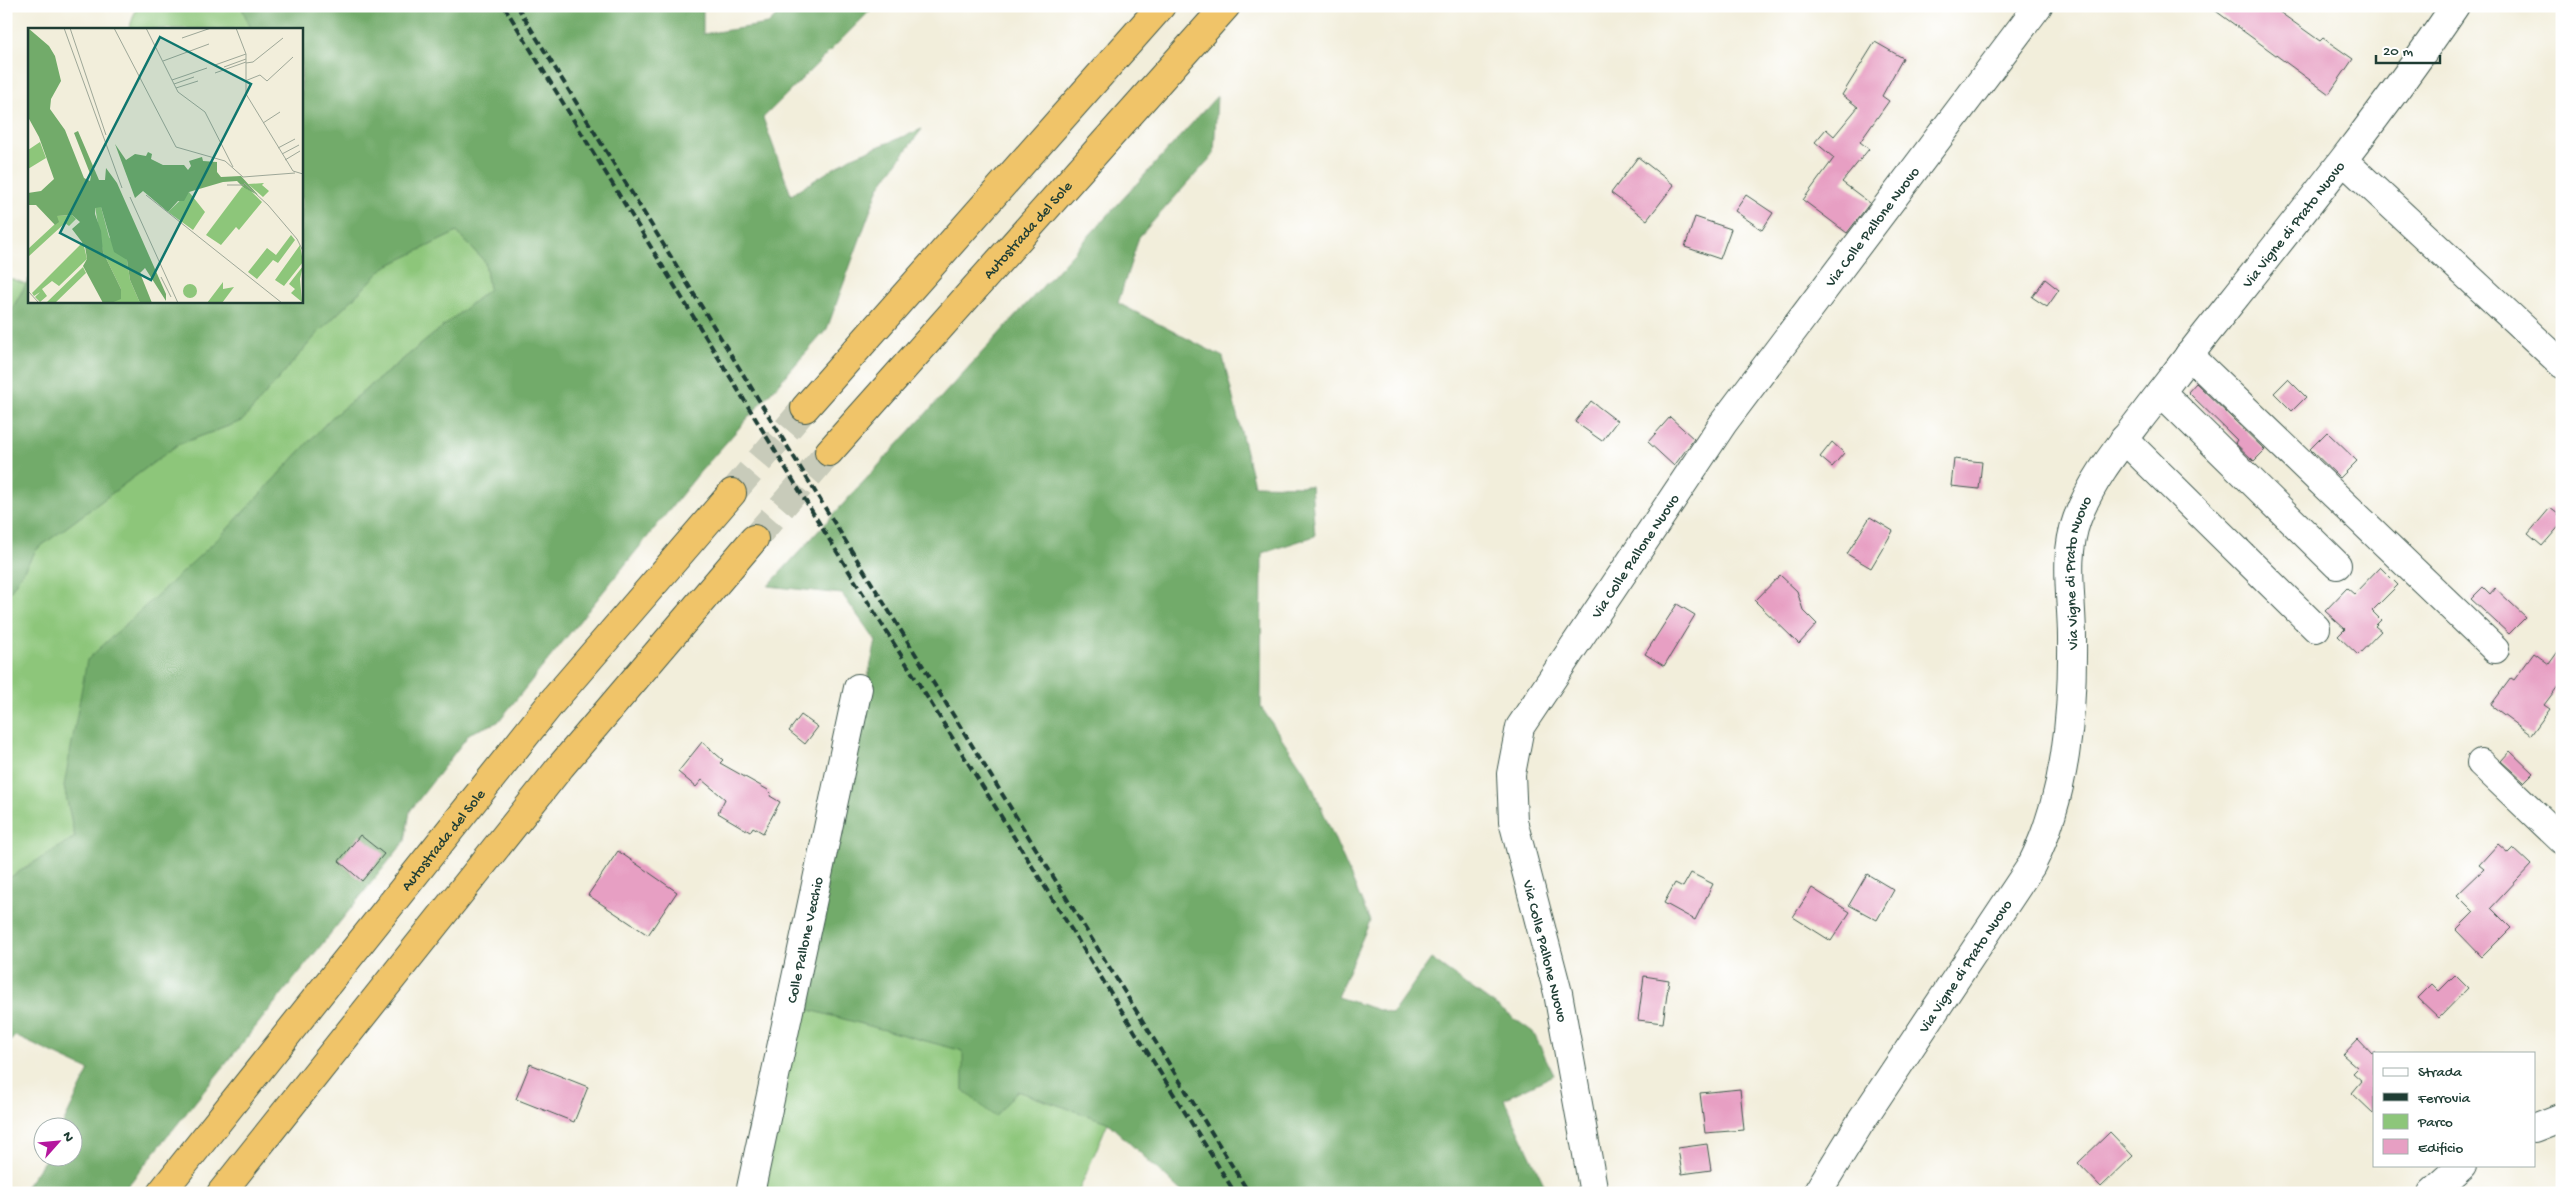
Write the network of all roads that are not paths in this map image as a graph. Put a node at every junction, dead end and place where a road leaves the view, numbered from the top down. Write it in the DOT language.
graph roads {
  1 [pos="1161,6"];
  2 [pos="1226,6"];
  3 [pos="2038,6"];
  4 [pos="2455,6"];
  5 [pos="2344,161"];
  6 [pos="2189,355"];
  7 [pos="2562,364"];
  8 [pos="2161,392"];
  9 [pos="805,408"];
  10 [pos="2124,440"];
  11 [pos="829,452"];
  12 [pos="732,493"];
  13 [pos="754,539"];
  14 [pos="2337,565"];
  15 [pos="2316,628"];
  16 [pos="2495,649"];
  17 [pos="858,688"];
  18 [pos="2481,763"];
  19 [pos="2562,840"];
  20 [pos="2562,1117"];
  21 [pos="2536,1127"];
  22 [pos="2462,1166"];
  23 [pos="161,1193"];
  24 [pos="221,1193"];
  25 [pos="750,1193"];
  26 [pos="1594,1193"];
  27 [pos="1817,1193"];
  28 [pos="2432,1193"];
  1 -- 9 [label="highway"];
  2 -- 11 [label="highway, Autostrada del Sole"];
  3 -- 26 [label="street, Via Colle Pallone Nuovo"];
  4 -- 5 [label="street, Via Vigne di Prato Nuovo"];
  5 -- 6 [label="street, Via Vigne di Prato Nuovo"];
  5 -- 7 [label="street"];
  6 -- 8 [label="street, Via Vigne di Prato Nuovo"];
  6 -- 16 [label="street"];
  8 -- 10 [label="street, Via Vigne di Prato Nuovo"];
  8 -- 14 [label="street"];
  10 -- 15 [label="street"];
  10 -- 27 [label="street, Via Vigne di Prato Nuovo"];
  12 -- 23 [label="highway, Autostrada del Sole"];
  13 -- 24 [label="highway"];
  17 -- 25 [label="street, Colle Pallone Vecchio"];
  18 -- 19 [label="street"];
  20 -- 21 [label="street"];
  22 -- 28 [label="street"];
}
